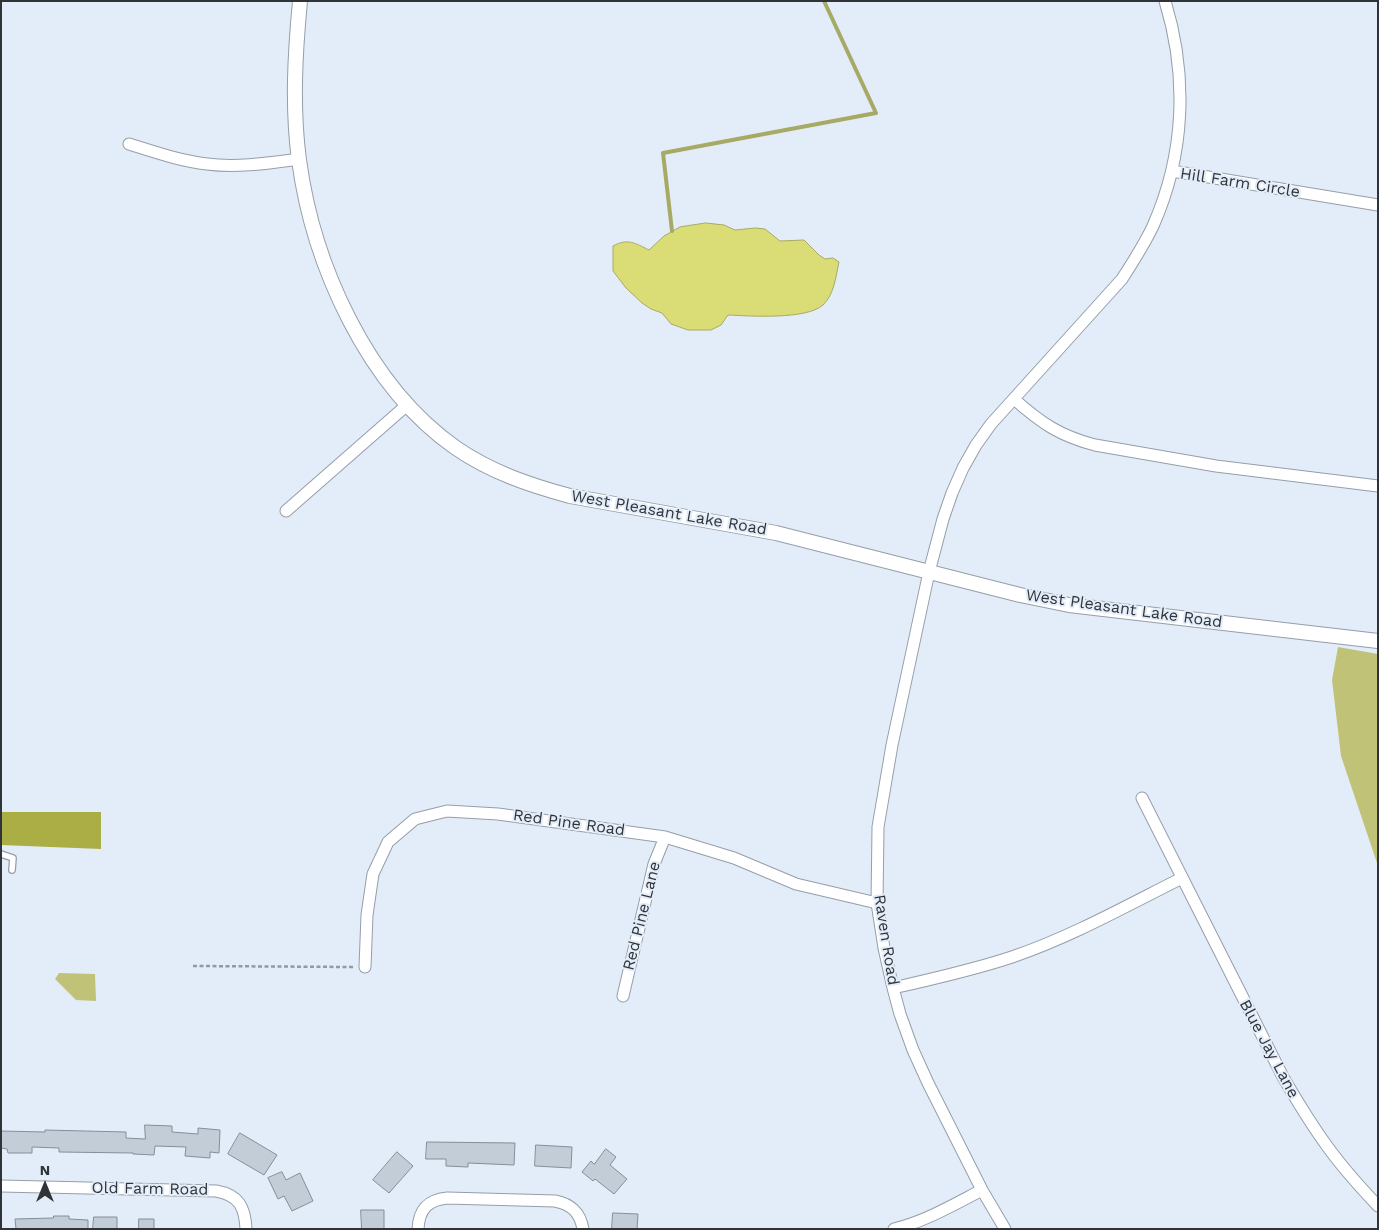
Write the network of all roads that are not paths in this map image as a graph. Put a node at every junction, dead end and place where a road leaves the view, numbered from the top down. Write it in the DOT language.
graph roads {
  1 [pos="300,1"];
  2 [pos="1164,1"];
  3 [pos="129,144"];
  4 [pos="299,159"];
  5 [pos="1172,172"];
  6 [pos="1378,205"];
  7 [pos="1014,399"];
  8 [pos="407,405"];
  9 [pos="1378,486"];
  10 [pos="286,511"];
  11 [pos="930,572"];
  12 [pos="1378,642"];
  13 [pos="1142,798"];
  14 [pos="665,837"];
  15 [pos="1,854"];
  16 [pos="12,870"];
  17 [pos="1182,878"];
  18 [pos="877,903"];
  19 [pos="365,967"];
  20 [pos="893,988"];
  21 [pos="623,996"];
  22 [pos="1,1186"];
  23 [pos="982,1190"];
  24 [pos="1378,1206"];
  25 [pos="246,1229"];
  26 [pos="418,1229"];
  27 [pos="583,1229"];
  28 [pos="894,1229"];
  29 [pos="1005,1229"];
  1 -- 4 [label="street, West Pleasant Lake Road"];
  2 -- 5 [label="street"];
  3 -- 4 [label="street"];
  4 -- 8 [label="street, West Pleasant Lake Road"];
  5 -- 6 [label="street, Hill Farm Circle"];
  5 -- 7 [label="street, Hill Farm Circle"];
  7 -- 9 [label="street"];
  7 -- 11 [label="street, Hill Farm Circle"];
  8 -- 10 [label="street"];
  8 -- 11 [label="street, West Pleasant Lake Road"];
  11 -- 12 [label="street, West Pleasant Lake Road"];
  11 -- 18 [label="street, Raven Road"];
  13 -- 17 [label="street, Blue Jay Lane"];
  14 -- 18 [label="street, Red Pine Road"];
  14 -- 19 [label="street, Red Pine Road"];
  14 -- 21 [label="street, Red Pine Lane"];
  15 -- 16 [label="lane"];
  17 -- 20 [label="street"];
  17 -- 24 [label="street, Blue Jay Lane"];
  18 -- 20 [label="street, Raven Road"];
  20 -- 23 [label="street, Raven Road"];
  22 -- 25 [label="street, Old Farm Road"];
  23 -- 28 [label="street"];
  23 -- 29 [label="street, Raven Road"];
  26 -- 27 [label="street"];
}
